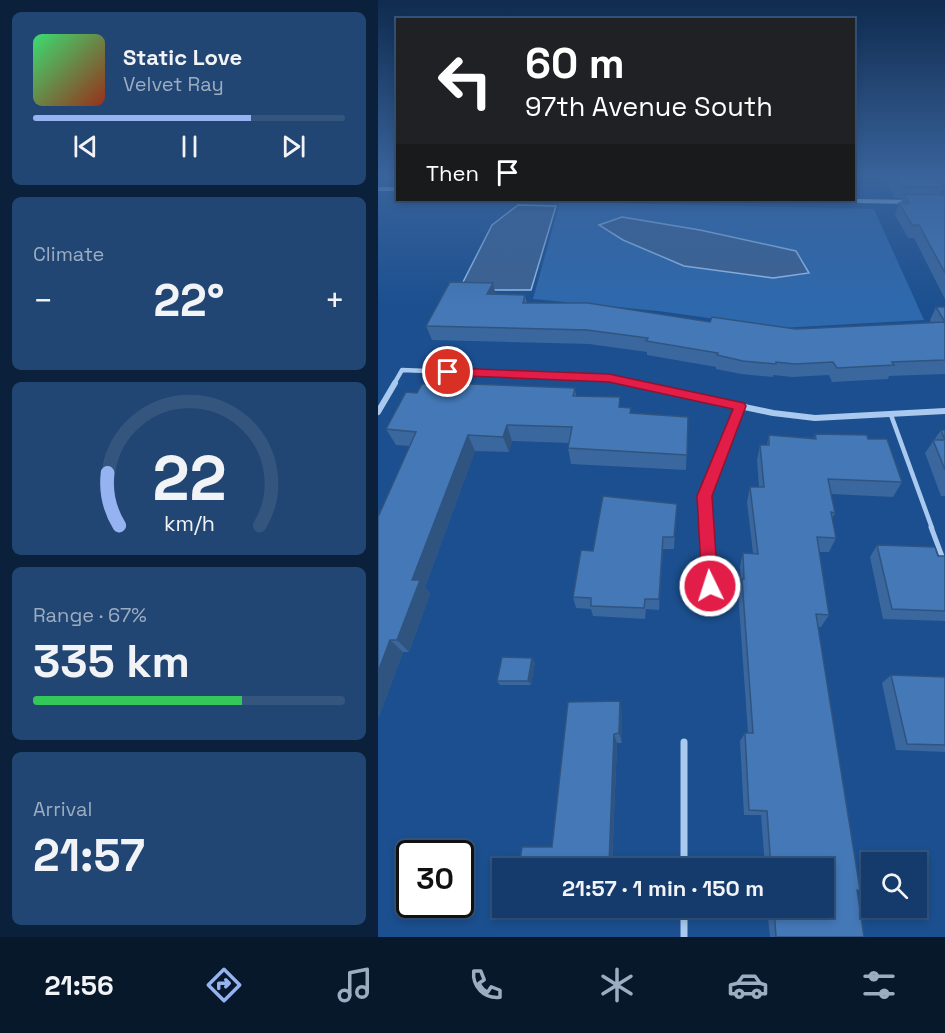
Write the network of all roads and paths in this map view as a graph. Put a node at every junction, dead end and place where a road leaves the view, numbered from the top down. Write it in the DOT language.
graph roads {
  1 [pos="740,406"];
  2 [pos="945,411"];
  3 [pos="378,412"];
  4 [pos="891,415"];
  5 [pos="944,560"];
  6 [pos="710,586"];
  7 [pos="684,742"];
  8 [pos="684,858"];
  9 [pos="684,918"];
  10 [pos="684,937"];
  1 -- 3 [label="street"];
  1 -- 4 [label="street"];
  1 -- 6 [label="street"];
  2 -- 4 [label="street"];
  4 -- 5 [label="lane"];
  7 -- 8 [label="lane"];
  9 -- 10 [label="lane"];
}
